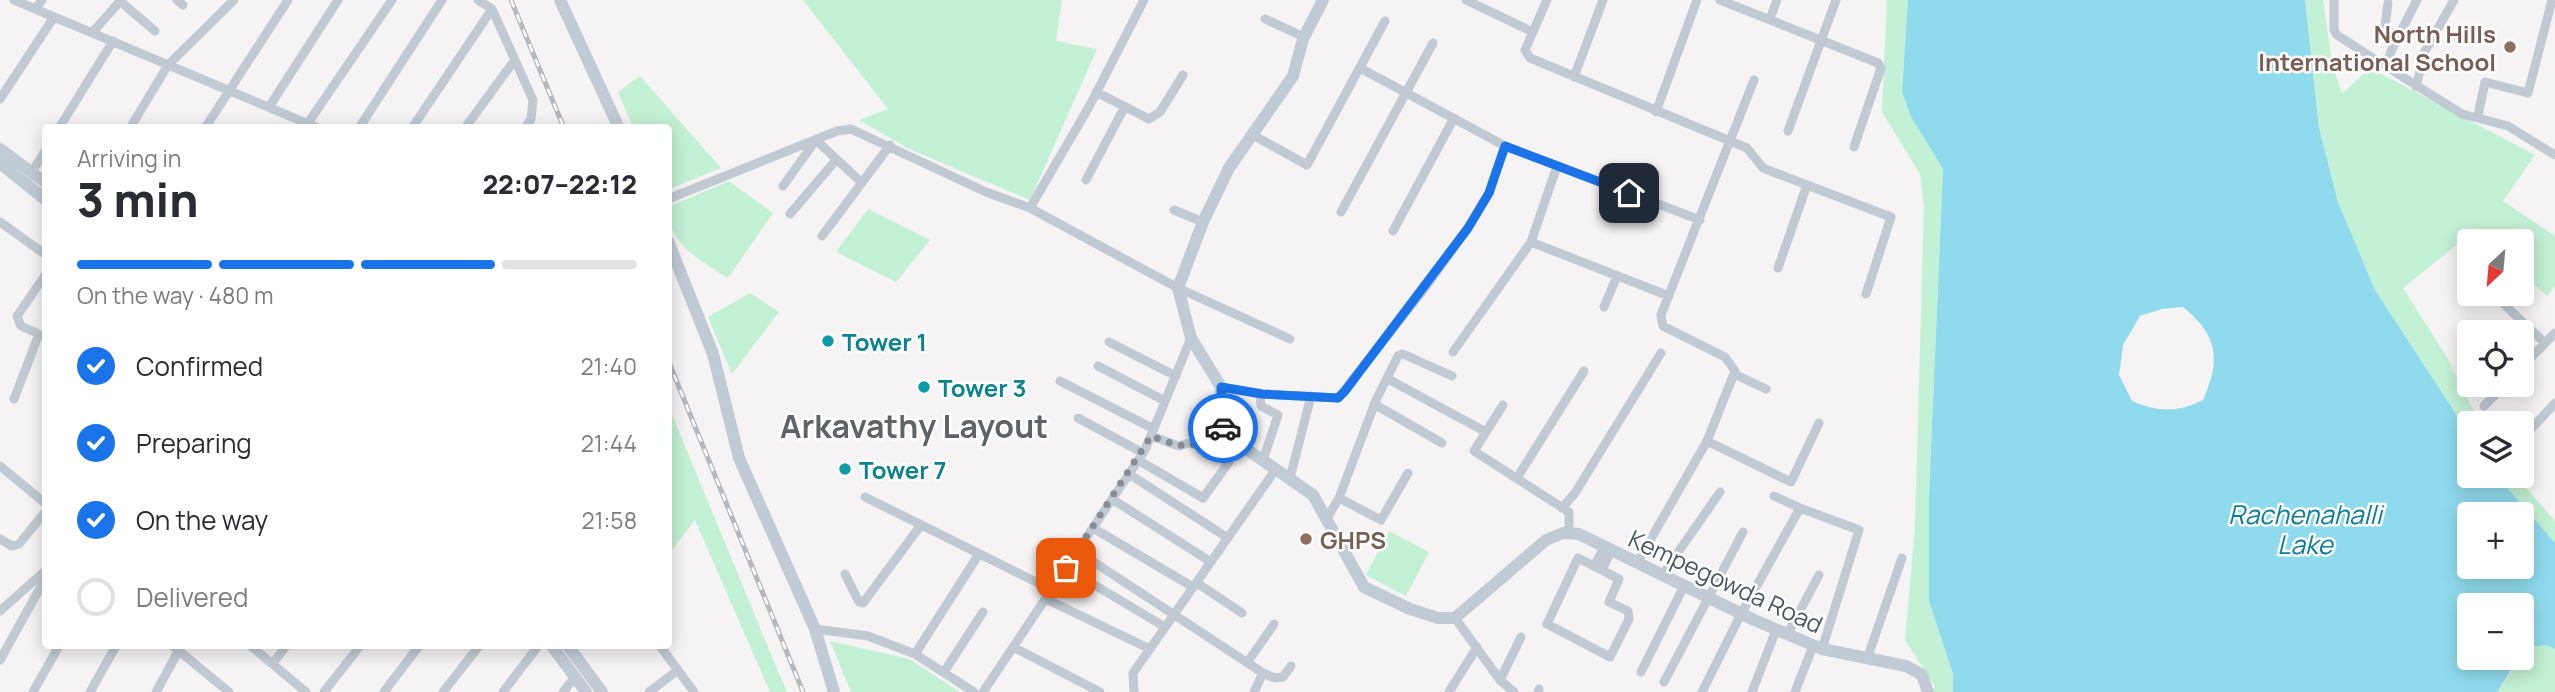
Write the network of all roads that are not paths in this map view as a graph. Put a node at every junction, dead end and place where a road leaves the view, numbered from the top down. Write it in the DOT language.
graph roads {
  1 [pos="14,0"];
  2 [pos="42,0"];
  3 [pos="121,0"];
  4 [pos="233,0"];
  5 [pos="288,0"];
  6 [pos="338,0"];
  7 [pos="392,0"];
  8 [pos="442,0"];
  9 [pos="478,0"];
  10 [pos="560,0"];
  11 [pos="1144,0"];
  12 [pos="1323,0"];
  13 [pos="1466,0"];
  14 [pos="1547,0"];
  15 [pos="1603,0"];
  16 [pos="1697,0"];
  17 [pos="1720,0"];
  18 [pos="1777,0"];
  19 [pos="1836,0"];
  20 [pos="2334,0"];
  21 [pos="2417,0"];
  22 [pos="2454,0"];
  23 [pos="2552,0"];
  24 [pos="2388,3"];
  25 [pos="35,9"];
  26 [pos="492,9"];
  27 [pos="54,17"];
  28 [pos="1265,19"];
  29 [pos="1770,19"];
  30 [pos="1385,21"];
  31 [pos="155,31"];
  32 [pos="1533,32"];
  33 [pos="92,33"];
  34 [pos="1304,37"];
  35 [pos="1822,39"];
  36 [pos="2396,40"];
  37 [pos="113,41"];
  38 [pos="1433,43"];
  39 [pos="514,61"];
  40 [pos="168,65"];
  41 [pos="2387,67"];
  42 [pos="1360,68"];
  43 [pos="1183,75"];
  44 [pos="1574,77"];
  45 [pos="1754,80"];
  46 [pos="2416,87"];
  47 [pos="229,90"];
  48 [pos="1405,91"];
  49 [pos="1096,92"];
  50 [pos="0,99"];
  51 [pos="268,107"];
  52 [pos="1124,108"];
  53 [pos="1656,112"];
  54 [pos="2477,116"];
  55 [pos="1454,118"];
  56 [pos="61,124"];
  57 [pos="132,124"];
  58 [pos="208,124"];
  59 [pos="300,124"];
  60 [pos="362,124"];
  61 [pos="415,124"];
  62 [pos="468,124"];
  63 [pos="528,124"];
  64 [pos="617,124"];
  65 [pos="1788,131"];
  66 [pos="1251,134"];
  67 [pos="816,139"];
  68 [pos="1731,142"];
  69 [pos="890,145"];
  70 [pos="1505,146"];
  71 [pos="1854,147"];
  72 [pos="0,149"];
  73 [pos="2555,155"];
  74 [pos="42,157"];
  75 [pos="836,160"];
  76 [pos="0,163"];
  77 [pos="1557,166"];
  78 [pos="32,173"];
  79 [pos="42,180"];
  80 [pos="1086,180"];
  81 [pos="862,183"];
  82 [pos="1807,185"];
  83 [pos="783,186"];
  84 [pos="42,197"];
  85 [pos="672,197"];
  86 [pos="1030,208"];
  87 [pos="1174,209"];
  88 [pos="1341,212"];
  89 [pos="790,214"];
  90 [pos="1700,220"];
  91 [pos="0,222"];
  92 [pos="1203,222"];
  93 [pos="1393,231"];
  94 [pos="822,236"];
  95 [pos="1531,242"];
  96 [pos="672,251"];
  97 [pos="42,252"];
  98 [pos="1778,268"];
  99 [pos="1617,276"];
  100 [pos="42,280"];
  101 [pos="1178,288"];
  102 [pos="1866,294"];
  103 [pos="1669,296"];
  104 [pos="2506,306"];
  105 [pos="1604,307"];
  106 [pos="2555,333"];
  107 [pos="42,336"];
  108 [pos="1191,338"];
  109 [pos="1290,339"];
  110 [pos="1109,342"];
  111 [pos="2545,343"];
  112 [pos="1452,352"];
  113 [pos="1661,353"];
  114 [pos="2534,355"];
  115 [pos="1098,366"];
  116 [pos="1584,371"];
  117 [pos="1734,374"];
  118 [pos="1176,376"];
  119 [pos="1452,376"];
  120 [pos="1388,379"];
  121 [pos="1060,381"];
  122 [pos="1221,387"];
  123 [pos="1766,389"];
  124 [pos="1260,393"];
  125 [pos="1311,396"];
  126 [pos="2493,397"];
  127 [pos="14,399"];
  128 [pos="1165,401"];
  129 [pos="2555,403"];
  130 [pos="1374,404"];
  131 [pos="1503,405"];
  132 [pos="2484,406"];
  133 [pos="1078,418"];
  134 [pos="1819,423"];
  135 [pos="2534,426"];
  136 [pos="1486,432"];
  137 [pos="1152,433"];
  138 [pos="1229,437"];
  139 [pos="1707,441"];
  140 [pos="1442,443"];
  141 [pos="1222,452"];
  142 [pos="1140,456"];
  143 [pos="1263,460"];
  144 [pos="0,466"];
  145 [pos="1276,469"];
  146 [pos="1408,473"];
  147 [pos="1129,474"];
  148 [pos="1290,478"];
  149 [pos="1517,478"];
  150 [pos="1720,492"];
  151 [pos="1774,496"];
  152 [pos="865,497"];
  153 [pos="1339,498"];
  154 [pos="1112,499"];
  155 [pos="42,501"];
  156 [pos="1562,508"];
  157 [pos="1800,508"];
  158 [pos="42,516"];
  159 [pos="1327,518"];
  160 [pos="921,525"];
  161 [pos="1093,528"];
  162 [pos="1743,532"];
  163 [pos="1574,534"];
  164 [pos="1228,538"];
  165 [pos="0,539"];
  166 [pos="1607,549"];
  167 [pos="1077,551"];
  168 [pos="979,554"];
  169 [pos="1902,558"];
  170 [pos="1211,562"];
  171 [pos="1637,563"];
  172 [pos="1066,568"];
  173 [pos="1598,568"];
  174 [pos="42,574"];
  175 [pos="845,574"];
  176 [pos="1663,574"];
  177 [pos="1819,575"];
  178 [pos="42,584"];
  179 [pos="1195,585"];
  180 [pos="1684,586"];
  181 [pos="1049,594"];
  182 [pos="1707,597"];
  183 [pos="0,611"];
  184 [pos="983,612"];
  185 [pos="1242,613"];
  186 [pos="1174,614"];
  187 [pos="1741,614"];
  188 [pos="1455,618"];
  189 [pos="1274,624"];
  190 [pos="1166,627"];
  191 [pos="816,629"];
  192 [pos="1782,632"];
  193 [pos="1521,637"];
  194 [pos="1013,647"];
  195 [pos="1477,647"];
  196 [pos="1817,648"];
  197 [pos="57,649"];
  198 [pos="114,649"];
  199 [pos="176,649"];
  200 [pos="177,649"];
  201 [pos="255,649"];
  202 [pos="284,649"];
  203 [pos="358,649"];
  204 [pos="417,649"];
  205 [pos="477,649"];
  206 [pos="536,649"];
  207 [pos="554,649"];
  208 [pos="570,649"];
  209 [pos="662,649"];
  210 [pos="1150,649"];
  211 [pos="915,654"];
  212 [pos="1867,659"];
  213 [pos="0,660"];
  214 [pos="827,661"];
  215 [pos="273,663"];
  216 [pos="1247,663"];
  217 [pos="1291,666"];
  218 [pos="678,670"];
  219 [pos="944,672"];
  220 [pos="1641,672"];
  221 [pos="1263,673"];
  222 [pos="575,677"];
  223 [pos="1500,680"];
  224 [pos="1664,682"];
  225 [pos="33,692"];
  226 [pos="90,692"];
  227 [pos="156,692"];
  228 [pos="229,692"];
  229 [pos="306,692"];
  230 [pos="324,692"];
  231 [pos="384,692"];
  232 [pos="443,692"];
  233 [pos="503,692"];
  234 [pos="563,692"];
  235 [pos="586,692"];
  236 [pos="602,692"];
  237 [pos="649,692"];
  238 [pos="694,692"];
  239 [pos="834,692"];
  240 [pos="842,692"];
  241 [pos="974,692"];
  242 [pos="983,692"];
  243 [pos="1100,692"];
  244 [pos="1135,692"];
  245 [pos="1254,692"];
  246 [pos="1449,692"];
  247 [pos="1514,692"];
  248 [pos="1702,692"];
  249 [pos="1752,692"];
  250 [pos="1795,692"];
  251 [pos="1928,692"];
  1 -- 25 [label="street"];
  2 -- 25 [label="street"];
  3 -- 31 [label="street"];
  3 -- 33 [label="street"];
  4 -- 40 [label="street"];
  5 -- 47 [label="street"];
  6 -- 51 [label="street"];
  7 -- 59 [label="street"];
  8 -- 60 [label="street"];
  9 -- 26 [label="street"];
  10 -- 64 [label="street"];
  11 -- 49 [label="street"];
  12 -- 34 [label="street"];
  13 -- 32 [label="street"];
  14 -- 32 [label="street"];
  15 -- 44 [label="street"];
  16 -- 53 [label="street"];
  17 -- 29 [label="street"];
  18 -- 29 [label="street"];
  19 -- 35 [label="street"];
  20 -- 41 [label="street"];
  21 -- 36 [label="street"];
  22 -- 46 [label="street"];
  23 -- 54 [label="street"];
  24 -- 36 [label="street"];
  25 -- 27 [label="street"];
  26 -- 39 [label="street"];
  26 -- 61 [label="street"];
  27 -- 33 [label="street"];
  27 -- 50 [label="street"];
  28 -- 34 [label="street"];
  29 -- 35 [label="street"];
  30 -- 42 [label="street"];
  32 -- 44 [label="street"];
  33 -- 37 [label="street"];
  34 -- 66 [label="street"];
  35 -- 65 [label="street"];
  35 -- 71 [label="street"];
  36 -- 41 [label="street"];
  37 -- 40 [label="street"];
  37 -- 56 [label="street"];
  38 -- 48 [label="street"];
  39 -- 62 [label="street"];
  39 -- 63 [label="street"];
  40 -- 47 [label="street"];
  40 -- 57 [label="street"];
  41 -- 46 [label="street"];
  42 -- 48 [label="street"];
  42 -- 66 [label="street"];
  43 -- 52 [label="street"];
  44 -- 53 [label="street"];
  45 -- 68 [label="street"];
  46 -- 54 [label="street"];
  47 -- 51 [label="street"];
  47 -- 58 [label="street"];
  48 -- 55 [label="street"];
  48 -- 88 [label="street"];
  49 -- 52 [label="street"];
  49 -- 86 [label="street"];
  51 -- 59 [label="street"];
  52 -- 80 [label="street"];
  53 -- 68 [label="street"];
  54 -- 73 [label="street"];
  55 -- 70 [label="street"];
  55 -- 93 [label="street"];
  66 -- 92 [label="street"];
  67 -- 69 [label="street"];
  67 -- 75 [label="street"];
  67 -- 83 [label="street"];
  67 -- 85 [label="street"];
  68 -- 82 [label="street"];
  68 -- 90 [label="street"];
  69 -- 81 [label="street"];
  69 -- 86 [label="street"];
  70 -- 77 [label="street"];
  70 -- 125 [label="street"];
  72 -- 78 [label="street"];
  74 -- 78 [label="street"];
  75 -- 81 [label="street"];
  75 -- 89 [label="street"];
  76 -- 84 [label="street"];
  77 -- 90 [label="street"];
  77 -- 95 [label="street"];
  78 -- 79 [label="street"];
  81 -- 94 [label="street"];
  82 -- 98 [label="street"];
  82 -- 102 [label="street"];
  86 -- 101 [label="street"];
  87 -- 92 [label="street"];
  90 -- 103 [label="street"];
  91 -- 97 [label="street"];
  92 -- 101 [label="street"];
  95 -- 99 [label="street"];
  95 -- 112 [label="street"];
  96 -- 191 [label="street"];
  99 -- 103 [label="street"];
  99 -- 105 [label="street"];
  100 -- 107 [label="street"];
  101 -- 108 [label="street"];
  101 -- 109 [label="street"];
  103 -- 117 [label="street"];
  104 -- 111 [label="street"];
  106 -- 111 [label="street"];
  107 -- 127 [label="street"];
  108 -- 118 [label="street"];
  108 -- 122 [label="street"];
  110 -- 118 [label="street"];
  111 -- 114 [label="street"];
  113 -- 156 [label="street"];
  115 -- 128 [label="street"];
  116 -- 149 [label="street"];
  117 -- 123 [label="street"];
  117 -- 139 [label="street"];
  118 -- 128 [label="street"];
  119 -- 120 [label="street"];
  120 -- 130 [label="street"];
  120 -- 136 [label="street"];
  121 -- 137 [label="street"];
  122 -- 124 [label="street"];
  122 -- 138 [label="street"];
  124 -- 125 [label="street"];
  124 -- 143 [label="street"];
  125 -- 148 [label="street"];
  126 -- 132 [label="street"];
  128 -- 137 [label="street"];
  129 -- 135 [label="street"];
  130 -- 140 [label="street"];
  130 -- 153 [label="street"];
  131 -- 136 [label="street"];
  133 -- 142 [label="street"];
  134 -- 139 [label="street"];
  136 -- 149 [label="street"];
  137 -- 141 [label="street"];
  137 -- 142 [label="street"];
  138 -- 141 [label="street"];
  138 -- 143 [label="street"];
  139 -- 171 [label="street"];
  141 -- 142 [label="street"];
  142 -- 147 [label="street"];
  143 -- 145 [label="street"];
  144 -- 155 [label="street"];
  145 -- 148 [label="street"];
  145 -- 164 [label="street"];
  146 -- 153 [label="street"];
  147 -- 154 [label="street"];
  147 -- 164 [label="street"];
  148 -- 159 [label="street"];
  149 -- 156 [label="street"];
  150 -- 176 [label="street"];
  151 -- 157 [label="street"];
  152 -- 160 [label="street"];
  153 -- 159 [label="street"];
  154 -- 161 [label="street"];
  154 -- 170 [label="street"];
  156 -- 163 [label="street"];
  157 -- 187 [label="street"];
  157 -- 196 [label="street"];
  158 -- 165 [label="street"];
  159 -- 188 [label="street"];
  160 -- 168 [label="street"];
  160 -- 175 [label="street"];
  161 -- 167 [label="street"];
  161 -- 179 [label="street"];
  162 -- 182 [label="street"];
  163 -- 166 [label="street, Kempegowda Road"];
  163 -- 188 [label="street"];
  164 -- 170 [label="street"];
  166 -- 171 [label="street, Kempegowda Road"];
  166 -- 173 [label="street"];
  167 -- 172 [label="street"];
  167 -- 186 [label="street"];
  168 -- 181 [label="street"];
  168 -- 211 [label="street"];
  169 -- 212 [label="street"];
  170 -- 179 [label="street"];
  171 -- 176 [label="street, Kempegowda Road"];
  172 -- 181 [label="street"];
  172 -- 190 [label="street"];
  173 -- 173 [label="street"];
  174 -- 183 [label="street"];
  176 -- 180 [label="street, Kempegowda Road"];
  177 -- 192 [label="street"];
  178 -- 213 [label="street"];
  179 -- 185 [label="street"];
  179 -- 186 [label="street"];
  180 -- 182 [label="street, Kempegowda Road"];
  180 -- 220 [label="street"];
  181 -- 194 [label="street"];
  181 -- 210 [label="street"];
  182 -- 187 [label="street, Kempegowda Road"];
  182 -- 224 [label="street"];
  184 -- 219 [label="street"];
  186 -- 190 [label="street"];
  186 -- 216 [label="street"];
  187 -- 192 [label="street, Kempegowda Road"];
  187 -- 248 [label="street"];
  188 -- 195 [label="street"];
  189 -- 216 [label="street"];
  190 -- 210 [label="street"];
  191 -- 211 [label="street"];
  191 -- 214 [label="street"];
  192 -- 196 [label="street, Kempegowda Road"];
  192 -- 249 [label="street"];
  193 -- 223 [label="street"];
  194 -- 242 [label="street"];
  194 -- 243 [label="street"];
  195 -- 223 [label="street"];
  195 -- 246 [label="street"];
  196 -- 212 [label="street, Kempegowda Road"];
  196 -- 250 [label="street"];
  197 -- 225 [label="street"];
  198 -- 226 [label="street"];
  199 -- 227 [label="street"];
  200 -- 228 [label="street"];
  201 -- 215 [label="street"];
  202 -- 215 [label="street"];
  203 -- 230 [label="street"];
  204 -- 231 [label="street"];
  205 -- 232 [label="street"];
  206 -- 233 [label="street"];
  207 -- 222 [label="street"];
  208 -- 236 [label="street"];
  209 -- 218 [label="street"];
  210 -- 244 [label="street"];
  211 -- 219 [label="street"];
  212 -- 251 [label="street, Kempegowda Road"];
  214 -- 239 [label="street"];
  214 -- 240 [label="street"];
  215 -- 229 [label="street"];
  216 -- 221 [label="street"];
  217 -- 221 [label="street"];
  218 -- 237 [label="street"];
  218 -- 238 [label="street"];
  219 -- 241 [label="street"];
  221 -- 245 [label="street"];
  222 -- 234 [label="street"];
  222 -- 235 [label="street"];
  223 -- 247 [label="street"];
}
